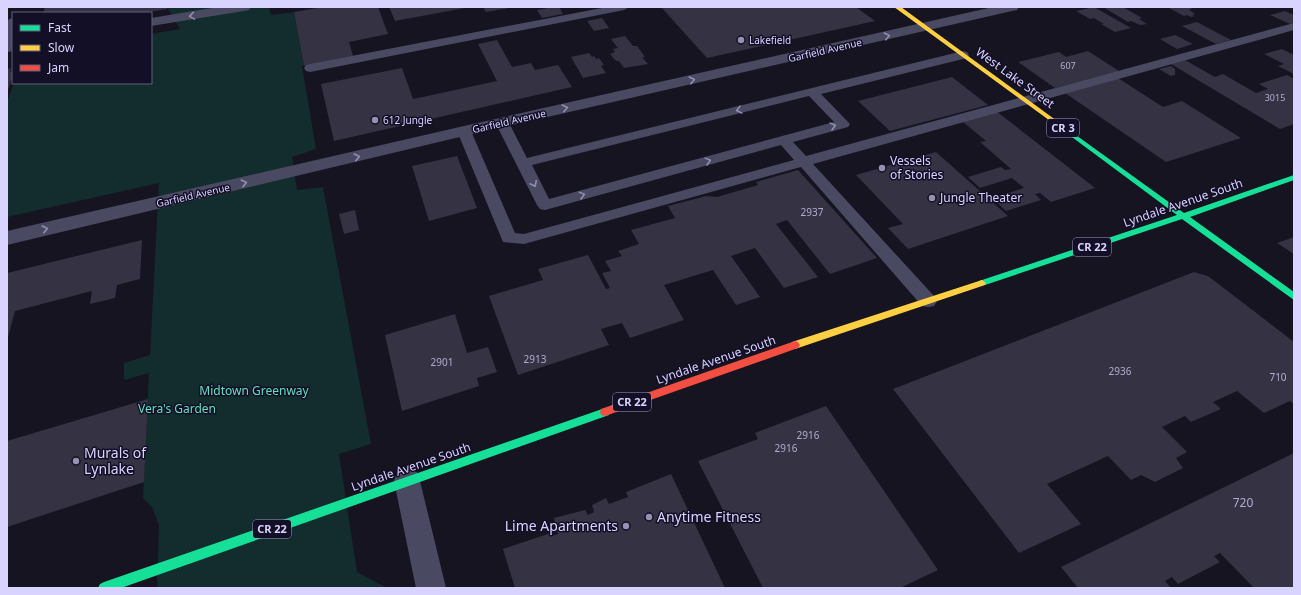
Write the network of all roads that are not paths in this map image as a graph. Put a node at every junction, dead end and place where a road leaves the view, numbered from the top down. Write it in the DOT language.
graph roads {
  1 [pos="244,7"];
  2 [pos="624,7"];
  3 [pos="897,7"];
  4 [pos="1012,7"];
  5 [pos="152,22"];
  6 [pos="12,24"];
  7 [pos="1294,26"];
  8 [pos="924,27"];
  9 [pos="7,40"];
  10 [pos="963,56"];
  11 [pos="310,68"];
  12 [pos="812,92"];
  13 [pos="1025,100"];
  14 [pos="502,122"];
  15 [pos="464,131"];
  16 [pos="784,140"];
  17 [pos="804,161"];
  18 [pos="523,163"];
  19 [pos="1294,177"];
  20 [pos="1183,216"];
  21 [pos="7,238"];
  22 [pos="1294,297"];
  23 [pos="928,301"];
  24 [pos="407,480"];
  25 [pos="104,588"];
  26 [pos="431,588"];
  1 -- 5 [label="street, one-way"];
  2 -- 11 [label="lane"];
  3 -- 8 [label="main road, West Lake Street / CR 3"];
  4 -- 8 [label="street, Garfield Avenue"];
  6 -- 9 [label="lane"];
  7 -- 13 [label="lane"];
  8 -- 10 [label="main road, West Lake Street / CR 3"];
  14 -- 8 [label="street, Garfield Avenue, one-way"];
  10 -- 12 [label="lane"];
  10 -- 13 [label="main road, West Lake Street / CR 3"];
  16 -- 12 [label="lane, one-way"];
  12 -- 18 [label="lane, one-way"];
  13 -- 17 [label="lane"];
  13 -- 20 [label="main road, West Lake Street / CR 3"];
  14 -- 15 [label="street, Garfield Avenue"];
  14 -- 18 [label="lane"];
  15 -- 17 [label="lane"];
  21 -- 15 [label="street, Garfield Avenue, one-way"];
  16 -- 17 [label="lane"];
  18 -- 16 [label="lane, one-way"];
  17 -- 23 [label="lane"];
  19 -- 20 [label="main road, Lyndale Avenue South / CR 22"];
  20 -- 22 [label="main road, West Lake Street / CR 3"];
  20 -- 23 [label="main road, Lyndale Avenue South / CR 22"];
  23 -- 24 [label="main road, Lyndale Avenue South / CR 22"];
  24 -- 25 [label="main road, Lyndale Avenue South / CR 22"];
  24 -- 26 [label="street"];
}
